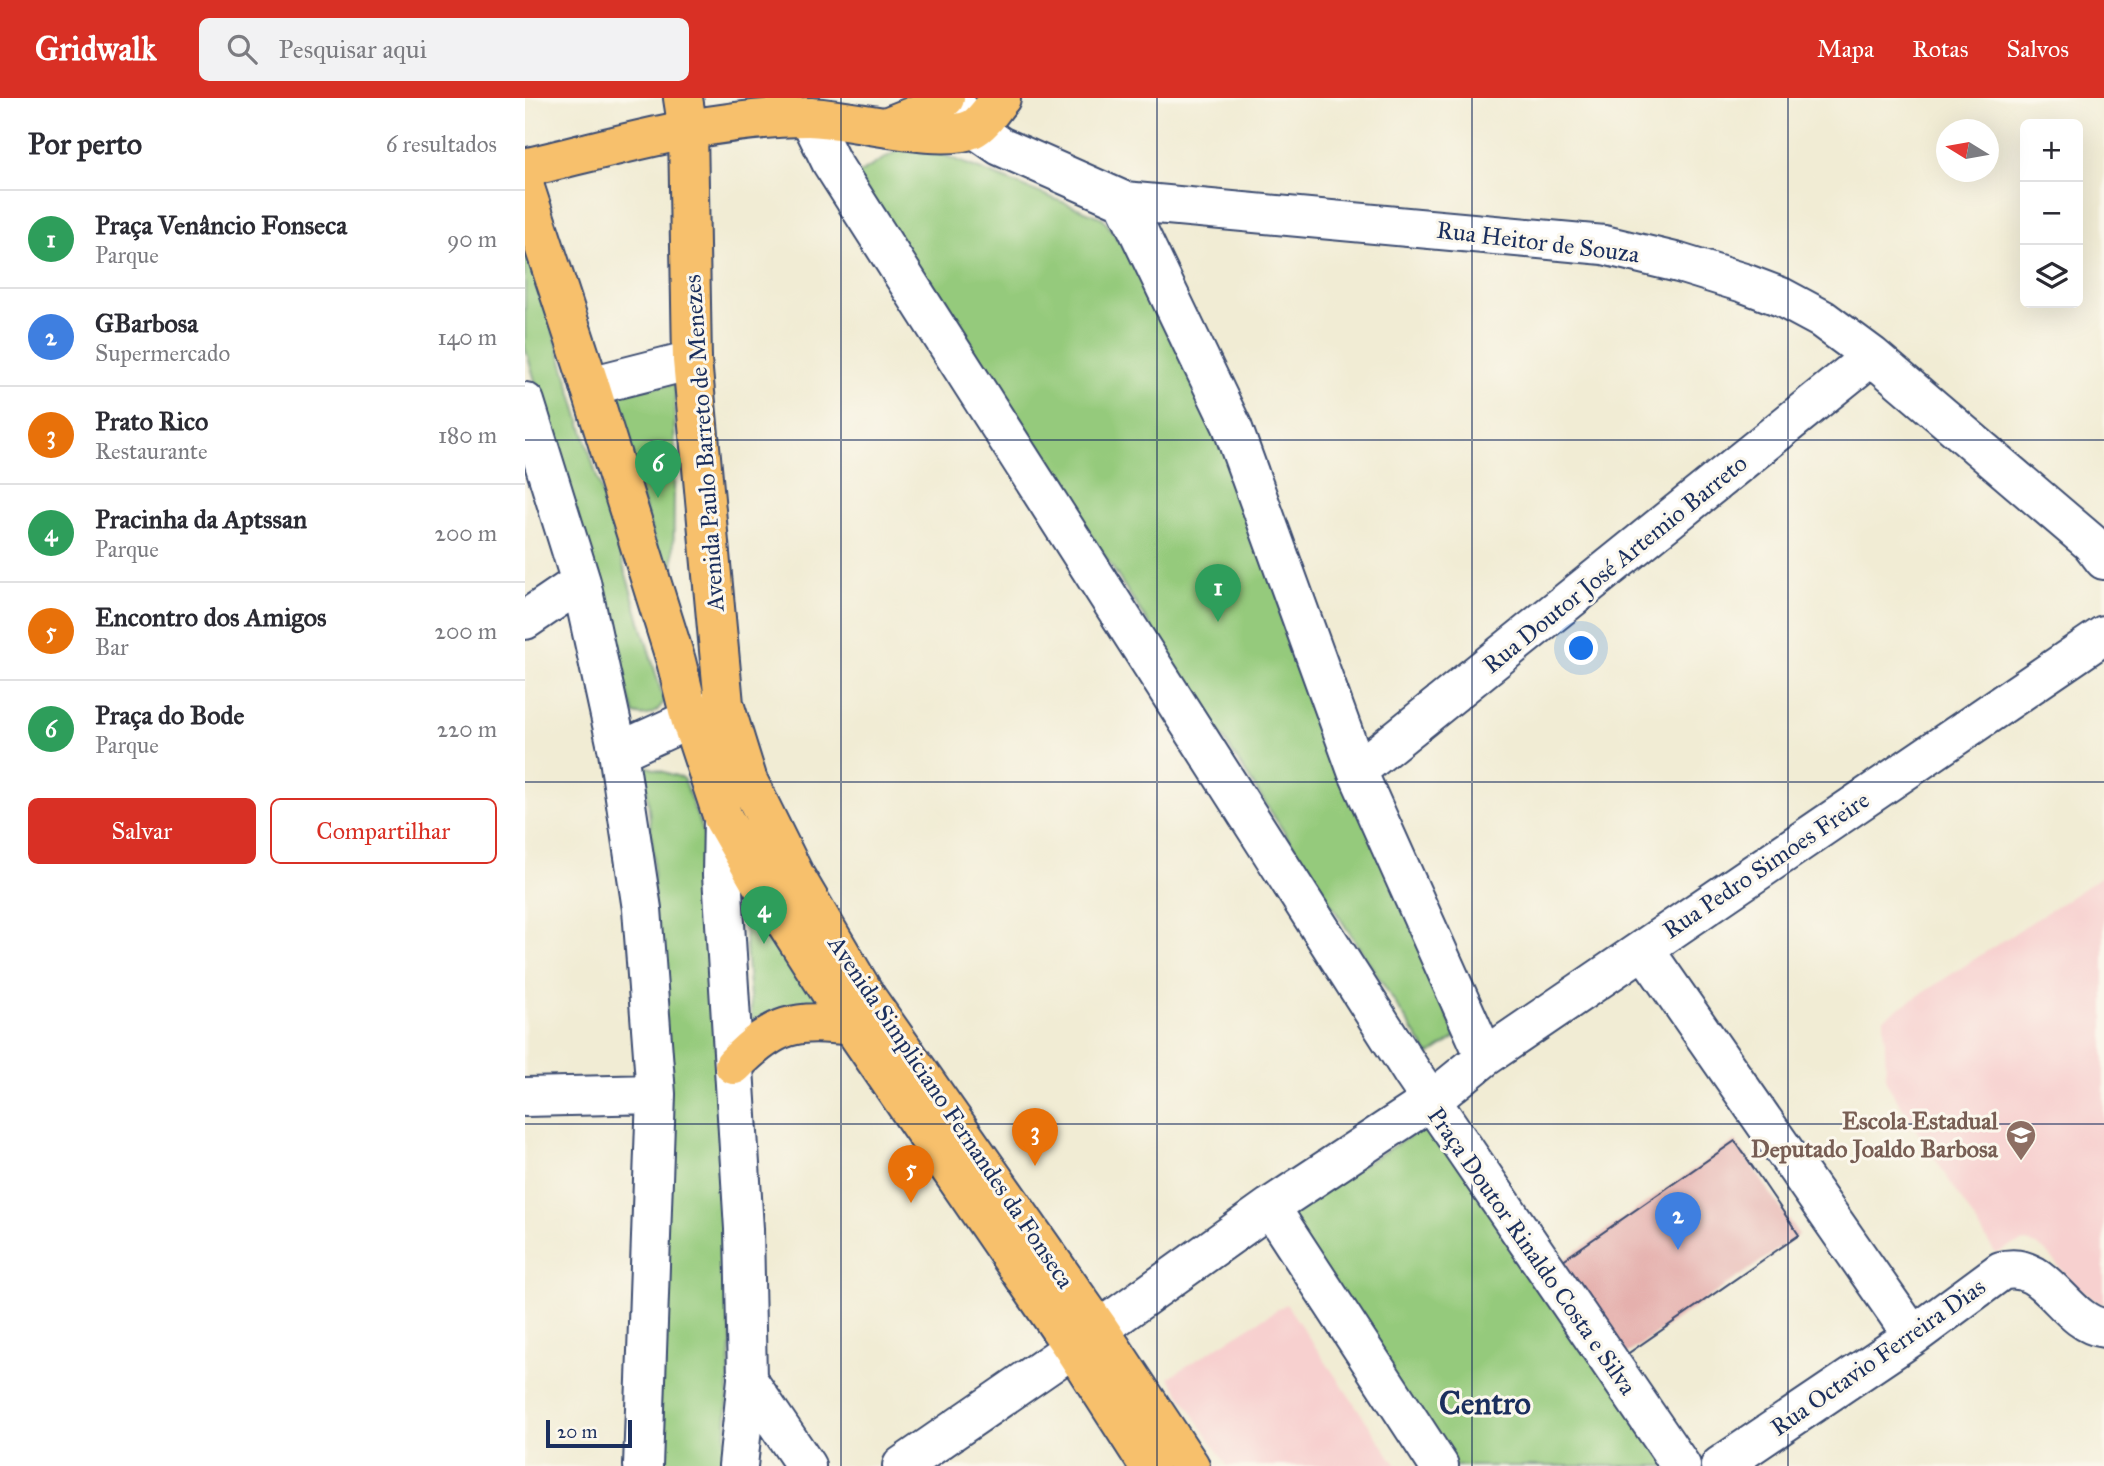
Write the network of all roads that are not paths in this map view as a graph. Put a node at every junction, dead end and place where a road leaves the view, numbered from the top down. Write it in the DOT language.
graph roads {
  1 [pos="947,98"];
  2 [pos="1001,98"];
  3 [pos="685,114"];
  4 [pos="809,117"];
  5 [pos="888,126"];
  6 [pos="974,128"];
  7 [pos="525,168"];
  8 [pos="525,188"];
  9 [pos="1124,201"];
  10 [pos="1873,356"];
  11 [pos="692,360"];
  12 [pos="590,386"];
  13 [pos="525,402"];
  14 [pos="2104,560"];
  15 [pos="581,582"];
  16 [pos="525,620"];
  17 [pos="2104,635"];
  18 [pos="707,711"];
  19 [pos="618,752"];
  20 [pos="1357,771"];
  21 [pos="723,818"];
  22 [pos="1644,949"];
  23 [pos="852,1026"];
  24 [pos="1485,1057"];
  25 [pos="734,1065"];
  26 [pos="656,1094"];
  27 [pos="525,1097"];
  28 [pos="1431,1100"];
  29 [pos="1270,1207"];
  30 [pos="2104,1328"];
  31 [pos="1913,1336"];
  32 [pos="1086,1339"];
  33 [pos="747,1379"];
  34 [pos="643,1466"];
  35 [pos="738,1466"];
  36 [pos="806,1466"];
  37 [pos="902,1466"];
  38 [pos="1149,1466"];
  39 [pos="1190,1466"];
  40 [pos="1439,1466"];
  41 [pos="1681,1466"];
  42 [pos="1720,1466"];
  1 -- 5 [label="main road"];
  1 -- 6 [label="street, Rua Heitor de Souza"];
  2 -- 6 [label="main road"];
  3 -- 4 [label="main road"];
  3 -- 7 [label="main road"];
  3 -- 11 [label="main road, Avenida Paulo Barreto de Menezes"];
  4 -- 5 [label="main road"];
  4 -- 28 [label="street"];
  5 -- 6 [label="main road"];
  6 -- 9 [label="street, Rua Heitor de Souza"];
  8 -- 12 [label="main road"];
  9 -- 10 [label="street, Rua Heitor de Souza"];
  9 -- 20 [label="street"];
  10 -- 14 [label="street, Rua Heitor de Souza"];
  10 -- 20 [label="street, Rua Doutor José Artemio Barreto"];
  11 -- 12 [label="street"];
  11 -- 18 [label="main road, Avenida Paulo Barreto de Menezes"];
  12 -- 18 [label="main road"];
  13 -- 15 [label="street"];
  15 -- 16 [label="street"];
  15 -- 19 [label="street"];
  17 -- 22 [label="street, Rua Pedro Simoes Freire"];
  18 -- 19 [label="street"];
  18 -- 21 [label="main road, Avenida Simpliciano Fernandes da Fonseca"];
  18 -- 32 [label="main road, Avenida Simpliciano Fernandes da Fonseca"];
  19 -- 26 [label="street"];
  20 -- 24 [label="street"];
  21 -- 23 [label="main road, Avenida Simpliciano Fernandes da Fonseca"];
  21 -- 25 [label="street"];
  22 -- 24 [label="street, Rua Pedro Simoes Freire"];
  22 -- 31 [label="street"];
  23 -- 25 [label="main road"];
  23 -- 32 [label="main road, Avenida Simpliciano Fernandes da Fonseca"];
  24 -- 28 [label="street, Rua Pedro Simoes Freire"];
  25 -- 33 [label="street"];
  26 -- 27 [label="street"];
  26 -- 34 [label="street"];
  28 -- 29 [label="street, Praça Doutor Rinaldo Costa e Silva"];
  28 -- 41 [label="street, Praça Doutor Rinaldo Costa e Silva"];
  29 -- 32 [label="street, Praça Doutor Rinaldo Costa e Silva"];
  29 -- 40 [label="street"];
  30 -- 31 [label="street, Rua Octavio Ferreira Dias"];
  31 -- 42 [label="street, Rua Octavio Ferreira Dias"];
  32 -- 37 [label="street, Praça Doutor Rinaldo Costa e Silva"];
  32 -- 38 [label="main road, Avenida Simpliciano Fernandes da Fonseca"];
  32 -- 39 [label="main road, Avenida Simpliciano Fernandes da Fonseca"];
  33 -- 35 [label="street"];
  33 -- 36 [label="street"];
}
